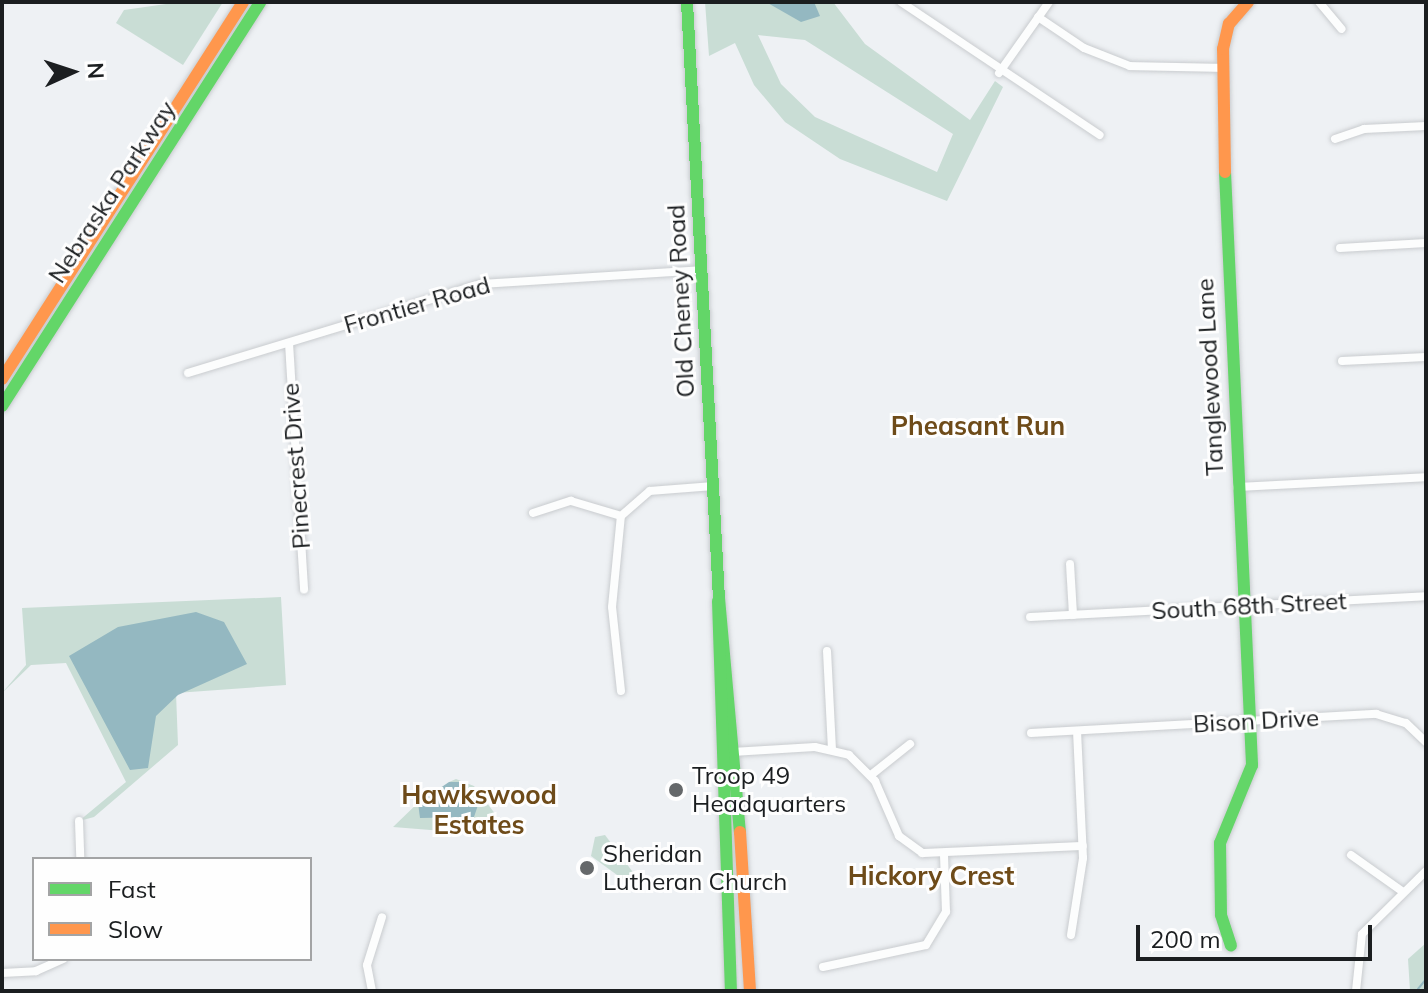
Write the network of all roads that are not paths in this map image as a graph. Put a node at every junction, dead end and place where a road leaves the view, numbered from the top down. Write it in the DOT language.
graph roads {
  1 [pos="243,2"];
  2 [pos="260,2"];
  3 [pos="687,2"];
  4 [pos="901,2"];
  5 [pos="1049,2"];
  6 [pos="1248,2"];
  7 [pos="1319,2"];
  8 [pos="1038,17"];
  9 [pos="1342,29"];
  10 [pos="1223,68"];
  11 [pos="999,73"];
  12 [pos="1426,126"];
  13 [pos="1100,135"];
  14 [pos="1335,139"];
  15 [pos="1426,243"];
  16 [pos="1340,248"];
  17 [pos="701,270"];
  18 [pos="289,343"];
  19 [pos="1426,357"];
  20 [pos="1342,361"];
  21 [pos="188,373"];
  22 [pos="2,379"];
  23 [pos="2,406"];
  24 [pos="1426,477"];
  25 [pos="713,486"];
  26 [pos="1237,487"];
  27 [pos="533,513"];
  28 [pos="621,516"];
  29 [pos="1070,564"];
  30 [pos="304,590"];
  31 [pos="1426,596"];
  32 [pos="719,598"];
  33 [pos="1244,606"];
  34 [pos="1073,615"];
  35 [pos="1030,617"];
  36 [pos="827,651"];
  37 [pos="621,691"];
  38 [pos="1249,722"];
  39 [pos="1077,731"];
  40 [pos="1031,733"];
  41 [pos="1426,742"];
  42 [pos="910,744"];
  43 [pos="832,749"];
  44 [pos="735,752"];
  45 [pos="719,753"];
  46 [pos="871,775"];
  47 [pos="79,821"];
  48 [pos="1083,846"];
  49 [pos="944,854"];
  50 [pos="1351,855"];
  51 [pos="80,857"];
  52 [pos="1426,871"];
  53 [pos="1403,892"];
  54 [pos="382,917"];
  55 [pos="1071,935"];
  56 [pos="1231,945"];
  57 [pos="58,961"];
  58 [pos="823,967"];
  59 [pos="2,973"];
  60 [pos="372,991"];
  61 [pos="731,991"];
  62 [pos="750,991"];
  63 [pos="1356,991"];
  1 -- 22 [label="main road, Nebraska Parkway"];
  2 -- 23 [label="main road, Nebraska Parkway"];
  3 -- 17 [label="main road, Old Cheney Road"];
  4 -- 11 [label="street"];
  5 -- 8 [label="street"];
  6 -- 10 [label="main road, Tanglewood Lane"];
  7 -- 9 [label="street"];
  8 -- 10 [label="street"];
  8 -- 11 [label="street"];
  10 -- 26 [label="main road, Tanglewood Lane"];
  11 -- 13 [label="street"];
  12 -- 14 [label="street"];
  15 -- 16 [label="street"];
  17 -- 18 [label="street, Frontier Road"];
  17 -- 25 [label="main road, Old Cheney Road"];
  18 -- 21 [label="street, Frontier Road"];
  18 -- 30 [label="street, Pinecrest Drive"];
  19 -- 20 [label="street"];
  24 -- 26 [label="street"];
  25 -- 28 [label="street"];
  25 -- 32 [label="main road, Old Cheney Road"];
  26 -- 33 [label="main road, Tanglewood Lane"];
  27 -- 28 [label="street"];
  28 -- 37 [label="street"];
  29 -- 34 [label="street"];
  31 -- 33 [label="street, South 68th Street"];
  32 -- 44 [label="main road, Old Cheney Road"];
  32 -- 45 [label="main road, Old Cheney Road"];
  33 -- 34 [label="street, South 68th Street"];
  33 -- 38 [label="main road, Tanglewood Lane"];
  34 -- 35 [label="street, South 68th Street"];
  36 -- 43 [label="street"];
  38 -- 39 [label="street, Bison Drive"];
  38 -- 41 [label="street, Bison Drive"];
  38 -- 56 [label="main road, Tanglewood Lane"];
  39 -- 40 [label="street, Bison Drive"];
  39 -- 48 [label="street"];
  42 -- 46 [label="street"];
  43 -- 44 [label="street"];
  43 -- 46 [label="street"];
  44 -- 45 [label="street"];
  44 -- 62 [label="main road, Old Cheney Road"];
  45 -- 61 [label="main road, Old Cheney Road"];
  46 -- 49 [label="street"];
  47 -- 51 [label="street"];
  48 -- 49 [label="street"];
  48 -- 55 [label="street"];
  49 -- 58 [label="street"];
  50 -- 53 [label="street"];
  52 -- 53 [label="street"];
  53 -- 63 [label="street"];
  54 -- 60 [label="street"];
  57 -- 59 [label="street"];
}
